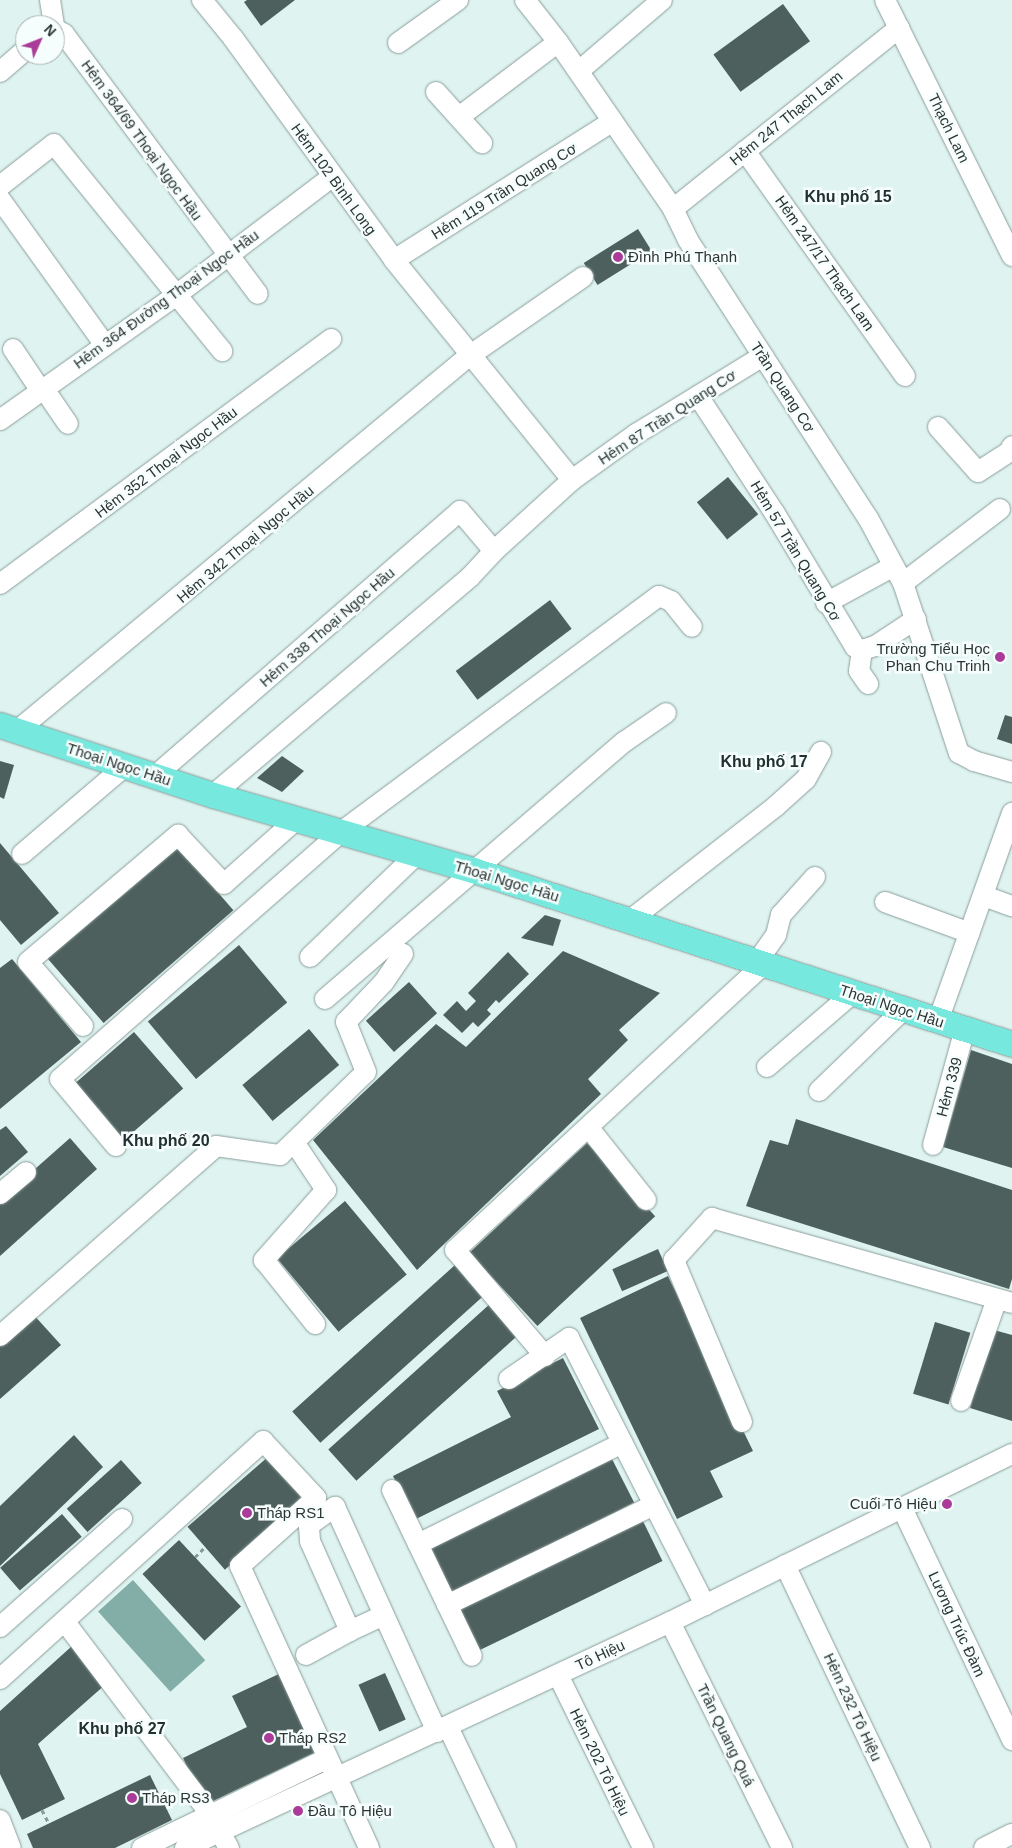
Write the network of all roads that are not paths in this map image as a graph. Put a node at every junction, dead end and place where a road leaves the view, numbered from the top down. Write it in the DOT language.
graph roads {
  1 [pos="50,0"];
  2 [pos="202,0"];
  3 [pos="458,0"];
  4 [pos="525,0"];
  5 [pos="662,0"];
  6 [pos="885,0"];
  7 [pos="52,15"];
  8 [pos="899,28"];
  9 [pos="65,35"];
  10 [pos="558,42"];
  11 [pos="398,43"];
  12 [pos="15,59"];
  13 [pos="579,71"];
  14 [pos="0,72"];
  15 [pos="436,92"];
  16 [pos="459,117"];
  17 [pos="613,121"];
  18 [pos="482,143"];
  19 [pos="745,151"];
  20 [pos="332,177"];
  21 [pos="0,186"];
  22 [pos="0,198"];
  23 [pos="673,209"];
  24 [pos="227,254"];
  25 [pos="1012,256"];
  26 [pos="394,260"];
  27 [pos="583,277"];
  28 [pos="258,294"];
  29 [pos="175,296"];
  30 [pos="331,339"];
  31 [pos="106,345"];
  32 [pos="13,349"];
  33 [pos="222,351"];
  34 [pos="470,356"];
  35 [pos="763,356"];
  36 [pos="905,376"];
  37 [pos="42,390"];
  38 [pos="698,396"];
  39 [pos="0,420"];
  40 [pos="68,424"];
  41 [pos="938,427"];
  42 [pos="1012,446"];
  43 [pos="572,480"];
  44 [pos="1000,509"];
  45 [pos="494,550"];
  46 [pos="899,574"];
  47 [pos="0,584"];
  48 [pos="826,603"];
  49 [pos="916,619"];
  50 [pos="692,627"];
  51 [pos="862,650"];
  52 [pos="868,684"];
  53 [pos="666,713"];
  54 [pos="9,728"];
  55 [pos="821,752"];
  56 [pos="125,766"];
  57 [pos="1012,772"];
  58 [pos="155,776"];
  59 [pos="213,795"];
  60 [pos="1012,813"];
  61 [pos="297,819"];
  62 [pos="341,832"];
  63 [pos="22,854"];
  64 [pos="417,854"];
  65 [pos="472,870"];
  66 [pos="815,877"];
  67 [pos="984,896"];
  68 [pos="885,902"];
  69 [pos="1012,906"];
  70 [pos="630,921"];
  71 [pos="970,933"];
  72 [pos="403,954"];
  73 [pos="310,957"];
  74 [pos="760,964"];
  75 [pos="852,994"];
  76 [pos="325,999"];
  77 [pos="903,1010"];
  78 [pos="938,1021"];
  79 [pos="83,1026"];
  80 [pos="965,1029"];
  81 [pos="1011,1041"];
  82 [pos="767,1067"];
  83 [pos="819,1091"];
  84 [pos="589,1128"];
  85 [pos="294,1142"];
  86 [pos="116,1146"];
  87 [pos="933,1146"];
  88 [pos="26,1172"];
  89 [pos="0,1194"];
  90 [pos="646,1200"];
  91 [pos="1005,1301"];
  92 [pos="315,1324"];
  93 [pos="0,1336"];
  94 [pos="545,1356"];
  95 [pos="509,1378"];
  96 [pos="961,1401"];
  97 [pos="742,1422"];
  98 [pos="622,1443"];
  99 [pos="1011,1458"];
  100 [pos="392,1490"];
  101 [pos="654,1505"];
  102 [pos="902,1508"];
  103 [pos="122,1519"];
  104 [pos="418,1544"];
  105 [pos="785,1565"];
  106 [pos="447,1605"];
  107 [pos="705,1605"];
  108 [pos="382,1616"];
  109 [pos="65,1622"];
  110 [pos="670,1622"];
  111 [pos="0,1627"];
  112 [pos="350,1631"];
  113 [pos="306,1654"];
  114 [pos="472,1656"];
  115 [pos="558,1675"];
  116 [pos="0,1679"];
  117 [pos="443,1729"];
  118 [pos="1012,1740"];
  119 [pos="326,1759"];
  120 [pos="335,1779"];
  121 [pos="0,1820"];
  122 [pos="220,1831"];
  123 [pos="1012,1834"];
  124 [pos="10,1848"];
  125 [pos="142,1848"];
  126 [pos="185,1848"];
  127 [pos="369,1848"];
  128 [pos="506,1848"];
  129 [pos="643,1848"];
  130 [pos="782,1848"];
  131 [pos="920,1848"];
  132 [pos="984,1848"];
  1 -- 7 [label="street"];
  2 -- 20 [label="street, Hẻm 102 Bình Long"];
  3 -- 11 [label="street"];
  4 -- 10 [label="street, Trần Quang Cơ"];
  5 -- 13 [label="street"];
  6 -- 8 [label="street, Thạch Lam"];
  8 -- 19 [label="street, Hẻm 247 Thạch Lam"];
  8 -- 25 [label="street, Thạch Lam"];
  9 -- 24 [label="street, Hẻm 364/69 Thoại Ngọc Hầu"];
  10 -- 13 [label="street, Trần Quang Cơ"];
  10 -- 16 [label="street"];
  12 -- 14 [label="street"];
  13 -- 17 [label="street, Trần Quang Cơ"];
  15 -- 16 [label="street"];
  16 -- 18 [label="street"];
  17 -- 23 [label="street, Trần Quang Cơ"];
  17 -- 26 [label="street, Hẻm 119 Trần Quang Cơ"];
  19 -- 23 [label="street, Hẻm 247 Thạch Lam"];
  19 -- 36 [label="street, Hẻm 247/17 Thạch Lam"];
  20 -- 24 [label="street, Hẻm 364 Đường Thoại Ngọc Hầu"];
  20 -- 26 [label="street, Hẻm 102 Bình Long"];
  21 -- 29 [label="street"];
  22 -- 31 [label="street"];
  23 -- 35 [label="street, Trần Quang Cơ"];
  24 -- 28 [label="street, Hẻm 364/69 Thoại Ngọc Hầu"];
  24 -- 29 [label="street, Hẻm 364 Đường Thoại Ngọc Hầu"];
  26 -- 34 [label="street, Hẻm 102 Bình Long"];
  27 -- 34 [label="street, Hẻm 342 Thoại Ngọc Hầu"];
  29 -- 31 [label="street, Hẻm 364 Đường Thoại Ngọc Hầu"];
  29 -- 33 [label="street"];
  30 -- 47 [label="street, Hẻm 352 Thoại Ngọc Hầu"];
  31 -- 37 [label="street, Hẻm 364 Đường Thoại Ngọc Hầu"];
  32 -- 37 [label="street"];
  34 -- 43 [label="street, Hẻm 102 Bình Long"];
  34 -- 54 [label="street, Hẻm 342 Thoại Ngọc Hầu"];
  35 -- 38 [label="street, Hẻm 87 Trần Quang Cơ"];
  35 -- 46 [label="street, Trần Quang Cơ"];
  37 -- 39 [label="street, Hẻm 364 Đường Thoại Ngọc Hầu"];
  37 -- 40 [label="street"];
  38 -- 43 [label="street, Hẻm 87 Trần Quang Cơ"];
  38 -- 48 [label="street, Hẻm 57 Trần Quang Cơ"];
  41 -- 42 [label="street"];
  43 -- 45 [label="street, Hẻm 87 Trần Quang Cơ"];
  44 -- 46 [label="street"];
  45 -- 58 [label="street, Hẻm 338 Thoại Ngọc Hầu"];
  45 -- 59 [label="street, Hẻm 87 Trần Quang Cơ"];
  46 -- 48 [label="street"];
  46 -- 49 [label="street, Trần Quang Cơ"];
  48 -- 51 [label="street, Hẻm 57 Trần Quang Cơ"];
  49 -- 51 [label="street"];
  49 -- 57 [label="street, Trần Quang Cơ"];
  50 -- 62 [label="street"];
  51 -- 52 [label="street"];
  53 -- 65 [label="street"];
  54 -- 56 [label="main road, Thoại Ngọc Hầu"];
  55 -- 70 [label="street"];
  56 -- 58 [label="main road, Thoại Ngọc Hầu"];
  56 -- 63 [label="street"];
  58 -- 59 [label="main road, Thoại Ngọc Hầu"];
  59 -- 61 [label="main road, Thoại Ngọc Hầu"];
  60 -- 67 [label="street"];
  61 -- 62 [label="main road, Thoại Ngọc Hầu"];
  61 -- 79 [label="street"];
  62 -- 64 [label="main road, Thoại Ngọc Hầu"];
  62 -- 86 [label="street"];
  64 -- 65 [label="main road, Thoại Ngọc Hầu"];
  64 -- 73 [label="street"];
  65 -- 70 [label="main road, Thoại Ngọc Hầu"];
  65 -- 76 [label="street"];
  66 -- 74 [label="street"];
  67 -- 69 [label="street"];
  67 -- 71 [label="street"];
  68 -- 71 [label="street"];
  70 -- 74 [label="main road, Thoại Ngọc Hầu"];
  71 -- 78 [label="street"];
  72 -- 85 [label="street"];
  74 -- 75 [label="main road, Thoại Ngọc Hầu"];
  74 -- 84 [label="street"];
  75 -- 77 [label="main road, Thoại Ngọc Hầu"];
  75 -- 82 [label="street"];
  77 -- 78 [label="main road, Thoại Ngọc Hầu"];
  77 -- 83 [label="street"];
  78 -- 80 [label="main road, Thoại Ngọc Hầu"];
  80 -- 81 [label="main road, Thoại Ngọc Hầu"];
  80 -- 87 [label="street, Hẻm 339"];
  84 -- 90 [label="street"];
  84 -- 94 [label="street"];
  85 -- 92 [label="street"];
  85 -- 93 [label="street"];
  88 -- 89 [label="street"];
  91 -- 96 [label="street"];
  91 -- 97 [label="street"];
  94 -- 95 [label="street"];
  94 -- 98 [label="street"];
  98 -- 101 [label="street"];
  98 -- 104 [label="street"];
  99 -- 102 [label="street, Tô Hiệu"];
  100 -- 104 [label="street"];
  101 -- 106 [label="street"];
  101 -- 107 [label="street"];
  102 -- 105 [label="street, Tô Hiệu"];
  102 -- 118 [label="street, Lương Trúc Đàm"];
  103 -- 111 [label="street"];
  104 -- 106 [label="street"];
  105 -- 107 [label="street, Tô Hiệu"];
  105 -- 131 [label="street, Hẻm 232 Tô Hiệu"];
  106 -- 114 [label="street"];
  107 -- 110 [label="street, Tô Hiệu"];
  108 -- 112 [label="street"];
  108 -- 112 [label="street"];
  108 -- 117 [label="street"];
  109 -- 116 [label="street"];
  109 -- 119 [label="street"];
  109 -- 122 [label="street"];
  110 -- 115 [label="street, Tô Hiệu"];
  110 -- 130 [label="street, Trần Quang Quá"];
  112 -- 113 [label="street"];
  115 -- 117 [label="street, Tô Hiệu"];
  115 -- 129 [label="street, Hẻm 202 Tô Hiệu"];
  117 -- 120 [label="street, Tô Hiệu"];
  117 -- 128 [label="street"];
  119 -- 120 [label="street"];
  119 -- 122 [label="street"];
  120 -- 122 [label="street, Tô Hiệu"];
  120 -- 127 [label="street"];
  121 -- 124 [label="street"];
  122 -- 125 [label="street"];
  122 -- 126 [label="street, Tô Hiệu"];
  123 -- 132 [label="street"];
}
